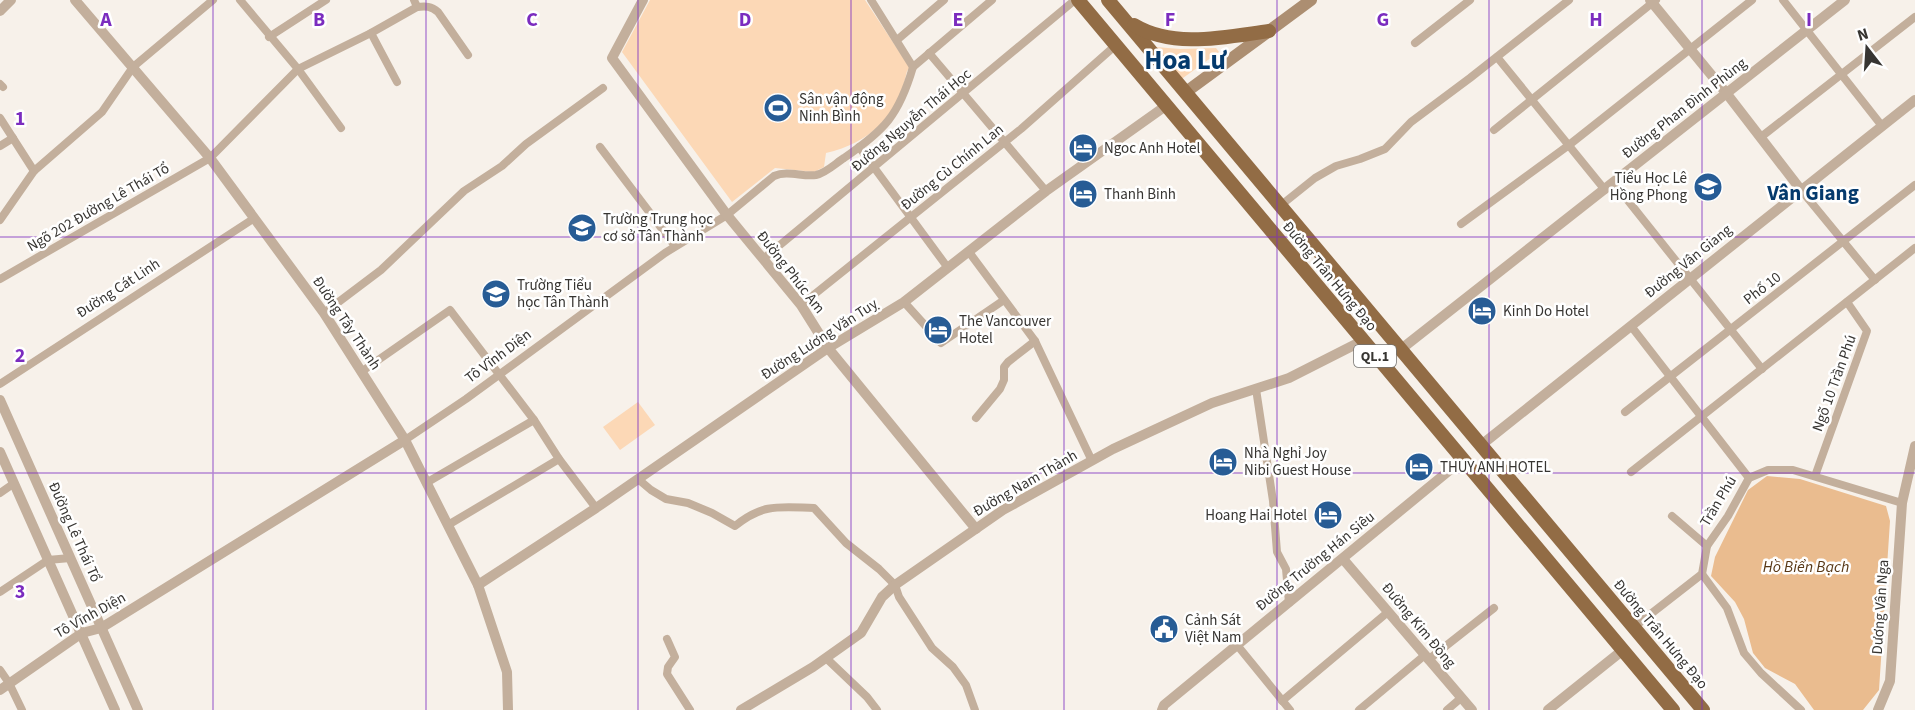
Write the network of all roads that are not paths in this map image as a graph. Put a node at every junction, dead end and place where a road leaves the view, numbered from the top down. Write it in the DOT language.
graph roads {
  1 [pos="11,0"];
  2 [pos="75,0"];
  3 [pos="213,0"];
  4 [pos="240,0"];
  5 [pos="326,0"];
  6 [pos="643,0"];
  7 [pos="871,0"];
  8 [pos="944,0"];
  9 [pos="992,0"];
  10 [pos="1076,0"];
  11 [pos="1108,0"];
  12 [pos="1311,0"];
  13 [pos="1470,0"];
  14 [pos="1569,0"];
  15 [pos="1752,0"];
  16 [pos="1783,0"];
  17 [pos="1845,0"];
  18 [pos="1653,1"];
  19 [pos="415,4"];
  20 [pos="0,11"];
  21 [pos="1915,17"];
  22 [pos="1123,18"];
  23 [pos="1807,30"];
  24 [pos="1269,31"];
  25 [pos="371,33"];
  26 [pos="269,37"];
  27 [pos="897,40"];
  28 [pos="1414,43"];
  29 [pos="1116,45"];
  30 [pos="1690,49"];
  31 [pos="929,53"];
  32 [pos="468,55"];
  33 [pos="1497,57"];
  34 [pos="133,67"];
  35 [pos="913,67"];
  36 [pos="298,69"];
  37 [pos="1842,74"];
  38 [pos="397,82"];
  39 [pos="603,88"];
  40 [pos="1186,92"];
  41 [pos="963,94"];
  42 [pos="1727,94"];
  43 [pos="1532,100"];
  44 [pos="1915,100"];
  45 [pos="1167,105"];
  46 [pos="0,118"];
  47 [pos="1882,126"];
  48 [pos="341,128"];
  49 [pos="1494,130"];
  50 [pos="1761,137"];
  51 [pos="13,138"];
  52 [pos="1004,142"];
  53 [pos="1569,145"];
  54 [pos="0,146"];
  55 [pos="600,147"];
  56 [pos="859,147"];
  57 [pos="210,158"];
  58 [pos="874,168"];
  59 [pos="34,171"];
  60 [pos="1614,183"];
  61 [pos="1915,185"];
  62 [pos="1605,190"];
  63 [pos="1801,190"];
  64 [pos="1046,192"];
  65 [pos="1280,206"];
  66 [pos="727,215"];
  67 [pos="910,218"];
  68 [pos="253,219"];
  69 [pos="0,220"];
  70 [pos="1461,224"];
  71 [pos="1844,241"];
  72 [pos="675,246"];
  73 [pos="1915,248"];
  74 [pos="969,252"];
  75 [pos="763,259"];
  76 [pos="948,268"];
  77 [pos="1690,278"];
  78 [pos="0,279"];
  79 [pos="1875,280"];
  80 [pos="1004,300"];
  81 [pos="904,302"];
  82 [pos="1847,302"];
  83 [pos="801,306"];
  84 [pos="324,313"];
  85 [pos="1631,326"];
  86 [pos="1730,330"];
  87 [pos="1362,340"];
  88 [pos="1035,341"];
  89 [pos="828,348"];
  90 [pos="1400,350"];
  91 [pos="1762,369"];
  92 [pos="362,372"];
  93 [pos="499,374"];
  94 [pos="1671,376"];
  95 [pos="0,384"];
  96 [pos="1256,389"];
  97 [pos="0,400"];
  98 [pos="1625,412"];
  99 [pos="1701,417"];
  100 [pos="976,418"];
  101 [pos="534,420"];
  102 [pos="405,440"];
  103 [pos="1480,446"];
  104 [pos="1915,446"];
  105 [pos="0,452"];
  106 [pos="559,459"];
  107 [pos="1462,460"];
  108 [pos="1092,461"];
  109 [pos="1631,472"];
  110 [pos="1815,476"];
  111 [pos="1749,478"];
  112 [pos="638,479"];
  113 [pos="426,483"];
  114 [pos="13,484"];
  115 [pos="0,493"];
  116 [pos="1902,503"];
  117 [pos="596,508"];
  118 [pos="1672,516"];
  119 [pos="448,525"];
  120 [pos="976,529"];
  121 [pos="1707,546"];
  122 [pos="70,558"];
  123 [pos="1343,559"];
  124 [pos="48,560"];
  125 [pos="1702,574"];
  126 [pos="478,585"];
  127 [pos="895,585"];
  128 [pos="0,592"];
  129 [pos="1289,603"];
  130 [pos="1494,608"];
  131 [pos="1388,612"];
  132 [pos="102,628"];
  133 [pos="1637,632"];
  134 [pos="82,633"];
  135 [pos="667,639"];
  136 [pos="1237,645"];
  137 [pos="1623,650"];
  138 [pos="1427,657"];
  139 [pos="826,658"];
  140 [pos="0,670"];
  141 [pos="5,686"];
  142 [pos="1461,698"];
  143 [pos="1282,701"];
  144 [pos="1671,709"];
  145 [pos="22,710"];
  146 [pos="115,710"];
  147 [pos="138,710"];
  148 [pos="508,710"];
  149 [pos="690,710"];
  150 [pos="741,710"];
  151 [pos="877,710"];
  152 [pos="975,710"];
  153 [pos="1162,710"];
  154 [pos="1290,710"];
  155 [pos="1359,710"];
  156 [pos="1447,710"];
  157 [pos="1472,710"];
  158 [pos="1548,710"];
  159 [pos="1703,710"];
  160 [pos="1801,710"];
  161 [pos="1878,710"];
  1 -- 20 [label="street"];
  2 -- 34 [label="street, Đường Tây Thành"];
  3 -- 34 [label="street"];
  4 -- 26 [label="street"];
  5 -- 26 [label="street"];
  6 -- 66 [label="street, Đường Phúc Am"];
  7 -- 27 [label="street"];
  8 -- 27 [label="street"];
  9 -- 31 [label="street"];
  10 -- 29 [label="highway, Đường Trân Hưng Đạo / QL.1"];
  10 -- 41 [label="street, Đường Nguyễn Thái Học"];
  11 -- 22 [label="highway, Đường Trân Hưng Đạo / QL.1"];
  12 -- 24 [label="main road"];
  13 -- 28 [label="street"];
  14 -- 33 [label="street"];
  15 -- 30 [label="street"];
  16 -- 23 [label="street"];
  17 -- 23 [label="street, Đường Phan Đình Phùng"];
  18 -- 30 [label="street"];
  18 -- 43 [label="street"];
  19 -- 25 [label="street, Ngõ 202 Đường Lê Thái Tổ"];
  19 -- 32 [label="street"];
  21 -- 37 [label="street"];
  22 -- 24 [label="highway"];
  22 -- 40 [label="highway, Đường Trân Hưng Đạo / QL.1"];
  23 -- 37 [label="street"];
  23 -- 42 [label="street, Đường Phan Đình Phùng"];
  24 -- 40 [label="main road"];
  25 -- 36 [label="street, Ngõ 202 Đường Lê Thái Tổ"];
  25 -- 38 [label="street"];
  26 -- 36 [label="street"];
  27 -- 35 [label="street"];
  29 -- 45 [label="highway, Đường Trân Hưng Đạo / QL.1"];
  29 -- 52 [label="street, Đường Cù Chính Lan"];
  30 -- 42 [label="street"];
  30 -- 53 [label="street"];
  31 -- 35 [label="street"];
  31 -- 41 [label="street"];
  33 -- 43 [label="street"];
  33 -- 65 [label="street"];
  34 -- 57 [label="street, Đường Tây Thành"];
  34 -- 59 [label="street"];
  35 -- 56 [label="street, Tô Vĩnh Diện"];
  36 -- 48 [label="street"];
  36 -- 57 [label="street, Ngõ 202 Đường Lê Thái Tổ"];
  37 -- 47 [label="street"];
  37 -- 50 [label="street"];
  39 -- 84 [label="street"];
  40 -- 45 [label="highway"];
  40 -- 65 [label="highway, Đường Trân Hưng Đạo / QL.1"];
  41 -- 52 [label="street"];
  41 -- 58 [label="street, Đường Nguyễn Thái Học"];
  42 -- 50 [label="street"];
  42 -- 60 [label="street, Đường Phan Đình Phùng"];
  43 -- 49 [label="street"];
  43 -- 53 [label="street"];
  44 -- 47 [label="street, Đường Vân Giang"];
  45 -- 64 [label="street, Đường Lương Văn Tuỵ"];
  45 -- 87 [label="highway, Đường Trân Hưng Đạo / QL.1"];
  46 -- 51 [label="street"];
  47 -- 63 [label="street, Đường Vân Giang"];
  50 -- 63 [label="street"];
  51 -- 54 [label="street"];
  51 -- 59 [label="street"];
  52 -- 64 [label="street"];
  52 -- 67 [label="street, Đường Cù Chính Lan"];
  53 -- 62 [label="street"];
  53 -- 70 [label="street"];
  55 -- 72 [label="street"];
  56 -- 58 [label="street"];
  56 -- 66 [label="street, Tô Vĩnh Diện"];
  57 -- 68 [label="street, Đường Tây Thành"];
  57 -- 78 [label="street, Ngõ 202 Đường Lê Thái Tổ"];
  58 -- 67 [label="street"];
  58 -- 75 [label="street, Đường Nguyễn Thái Học"];
  59 -- 69 [label="street"];
  60 -- 62 [label="street, Đường Phan Đình Phùng"];
  60 -- 77 [label="street"];
  61 -- 71 [label="street, Phố 10"];
  62 -- 90 [label="street, Đường Phan Đình Phùng"];
  63 -- 71 [label="street"];
  63 -- 77 [label="street, Đường Vân Giang"];
  64 -- 74 [label="street, Đường Lương Văn Tuỵ"];
  65 -- 90 [label="highway, Đường Trân Hưng Đạo / QL.1"];
  66 -- 72 [label="street, Tô Vĩnh Diện"];
  66 -- 75 [label="street, Đường Phúc Am"];
  67 -- 76 [label="street"];
  67 -- 83 [label="street, Đường Cù Chính Lan"];
  68 -- 84 [label="street, Đường Tây Thành"];
  68 -- 95 [label="street, Đường Cát Linh"];
  71 -- 79 [label="street"];
  71 -- 86 [label="street, Phố 10"];
  72 -- 93 [label="street, Tô Vĩnh Diện"];
  73 -- 79 [label="street"];
  74 -- 76 [label="street, Đường Lương Văn Tuỵ"];
  74 -- 80 [label="street"];
  75 -- 83 [label="street, Đường Phúc Am"];
  76 -- 81 [label="street, Đường Lương Văn Tuỵ"];
  77 -- 85 [label="street, Đường Vân Giang"];
  77 -- 86 [label="street"];
  79 -- 82 [label="street"];
  80 -- 81 [label="street"];
  80 -- 88 [label="street"];
  81 -- 89 [label="street, Đường Lương Văn Tuỵ"];
  82 -- 91 [label="street"];
  82 -- 110 [label="street, Ngõ 10 Trần Phú"];
  83 -- 89 [label="street, Đường Phúc Am"];
  84 -- 92 [label="street, Đường Tây Thành"];
  85 -- 94 [label="street"];
  85 -- 103 [label="street, Đường Vân Giang"];
  86 -- 91 [label="street"];
  86 -- 94 [label="street, Phố 10"];
  87 -- 96 [label="street, Đường Nam Thành"];
  87 -- 107 [label="highway, Đường Trân Hưng Đạo / QL.1"];
  88 -- 100 [label="street"];
  88 -- 108 [label="street"];
  89 -- 112 [label="street, Đường Lương Văn Tuỵ"];
  89 -- 120 [label="street, Đường Phúc Am"];
  90 -- 103 [label="highway, Đường Trân Hưng Đạo / QL.1"];
  91 -- 99 [label="street"];
  92 -- 93 [label="street"];
  92 -- 102 [label="street, Đường Tây Thành"];
  93 -- 101 [label="street"];
  93 -- 102 [label="street, Tô Vĩnh Diện"];
  94 -- 98 [label="street, Phố 10"];
  94 -- 99 [label="street"];
  96 -- 108 [label="street, Đường Nam Thành"];
  96 -- 129 [label="street"];
  97 -- 122 [label="street, Đường Lê Thái Tổ"];
  99 -- 109 [label="street"];
  99 -- 111 [label="street"];
  101 -- 106 [label="street"];
  101 -- 113 [label="street"];
  102 -- 113 [label="street, Đường Tây Thành"];
  102 -- 132 [label="street, Tô Vĩnh Diện"];
  103 -- 107 [label="highway"];
  103 -- 133 [label="highway, Đường Trân Hưng Đạo / QL.1"];
  104 -- 116 [label="street, Dương Vân Nga"];
  105 -- 114 [label="street"];
  106 -- 117 [label="street"];
  106 -- 119 [label="street"];
  107 -- 123 [label="street, Đường Trường Hán Siêu"];
  107 -- 137 [label="highway, Đường Trân Hưng Đạo / QL.1"];
  108 -- 120 [label="street, Đường Nam Thành"];
  110 -- 111 [label="street, Trần Phú"];
  110 -- 116 [label="street, Trần Phú"];
  111 -- 121 [label="street, Trần Phú"];
  112 -- 117 [label="street, Đường Lương Văn Tuỵ"];
  112 -- 127 [label="street"];
  113 -- 119 [label="street, Đường Tây Thành"];
  114 -- 115 [label="street"];
  114 -- 124 [label="street"];
  116 -- 161 [label="street, Dương Vân Nga"];
  117 -- 126 [label="street, Đường Lương Văn Tuỵ"];
  118 -- 121 [label="street"];
  119 -- 126 [label="street, Đường Tây Thành"];
  120 -- 127 [label="street, Đường Nam Thành"];
  121 -- 125 [label="street, Trần Phú"];
  122 -- 124 [label="street"];
  122 -- 132 [label="street, Đường Lê Thái Tổ"];
  123 -- 129 [label="street, Đường Trường Hán Siêu"];
  123 -- 131 [label="street, Đường Kim Đồng"];
  124 -- 128 [label="street"];
  124 -- 134 [label="street"];
  125 -- 133 [label="street"];
  125 -- 160 [label="street"];
  126 -- 148 [label="street, Đường Tây Thành"];
  127 -- 139 [label="street, Đường Nam Thành"];
  127 -- 152 [label="street"];
  129 -- 136 [label="street, Đường Trường Hán Siêu"];
  130 -- 138 [label="street"];
  131 -- 138 [label="street, Đường Kim Đồng"];
  131 -- 143 [label="street"];
  132 -- 134 [label="street, Tô Vĩnh Diện"];
  132 -- 147 [label="street, Đường Lê Thái Tổ"];
  133 -- 137 [label="highway"];
  133 -- 159 [label="highway, Đường Trân Hưng Đạo / QL.1"];
  134 -- 141 [label="street, Tô Vĩnh Diện"];
  134 -- 146 [label="street"];
  135 -- 149 [label="street"];
  136 -- 143 [label="street"];
  136 -- 153 [label="street, Đường Trường Hán Siêu"];
  137 -- 144 [label="highway, Đường Trân Hưng Đạo / QL.1"];
  137 -- 158 [label="street"];
  138 -- 142 [label="street, Đường Kim Đồng"];
  138 -- 155 [label="street"];
  139 -- 150 [label="street, Đường Nam Thành"];
  139 -- 151 [label="street"];
  140 -- 141 [label="street"];
  141 -- 145 [label="street"];
  142 -- 156 [label="street"];
  142 -- 157 [label="street, Đường Kim Đồng"];
  143 -- 154 [label="street"];
}
